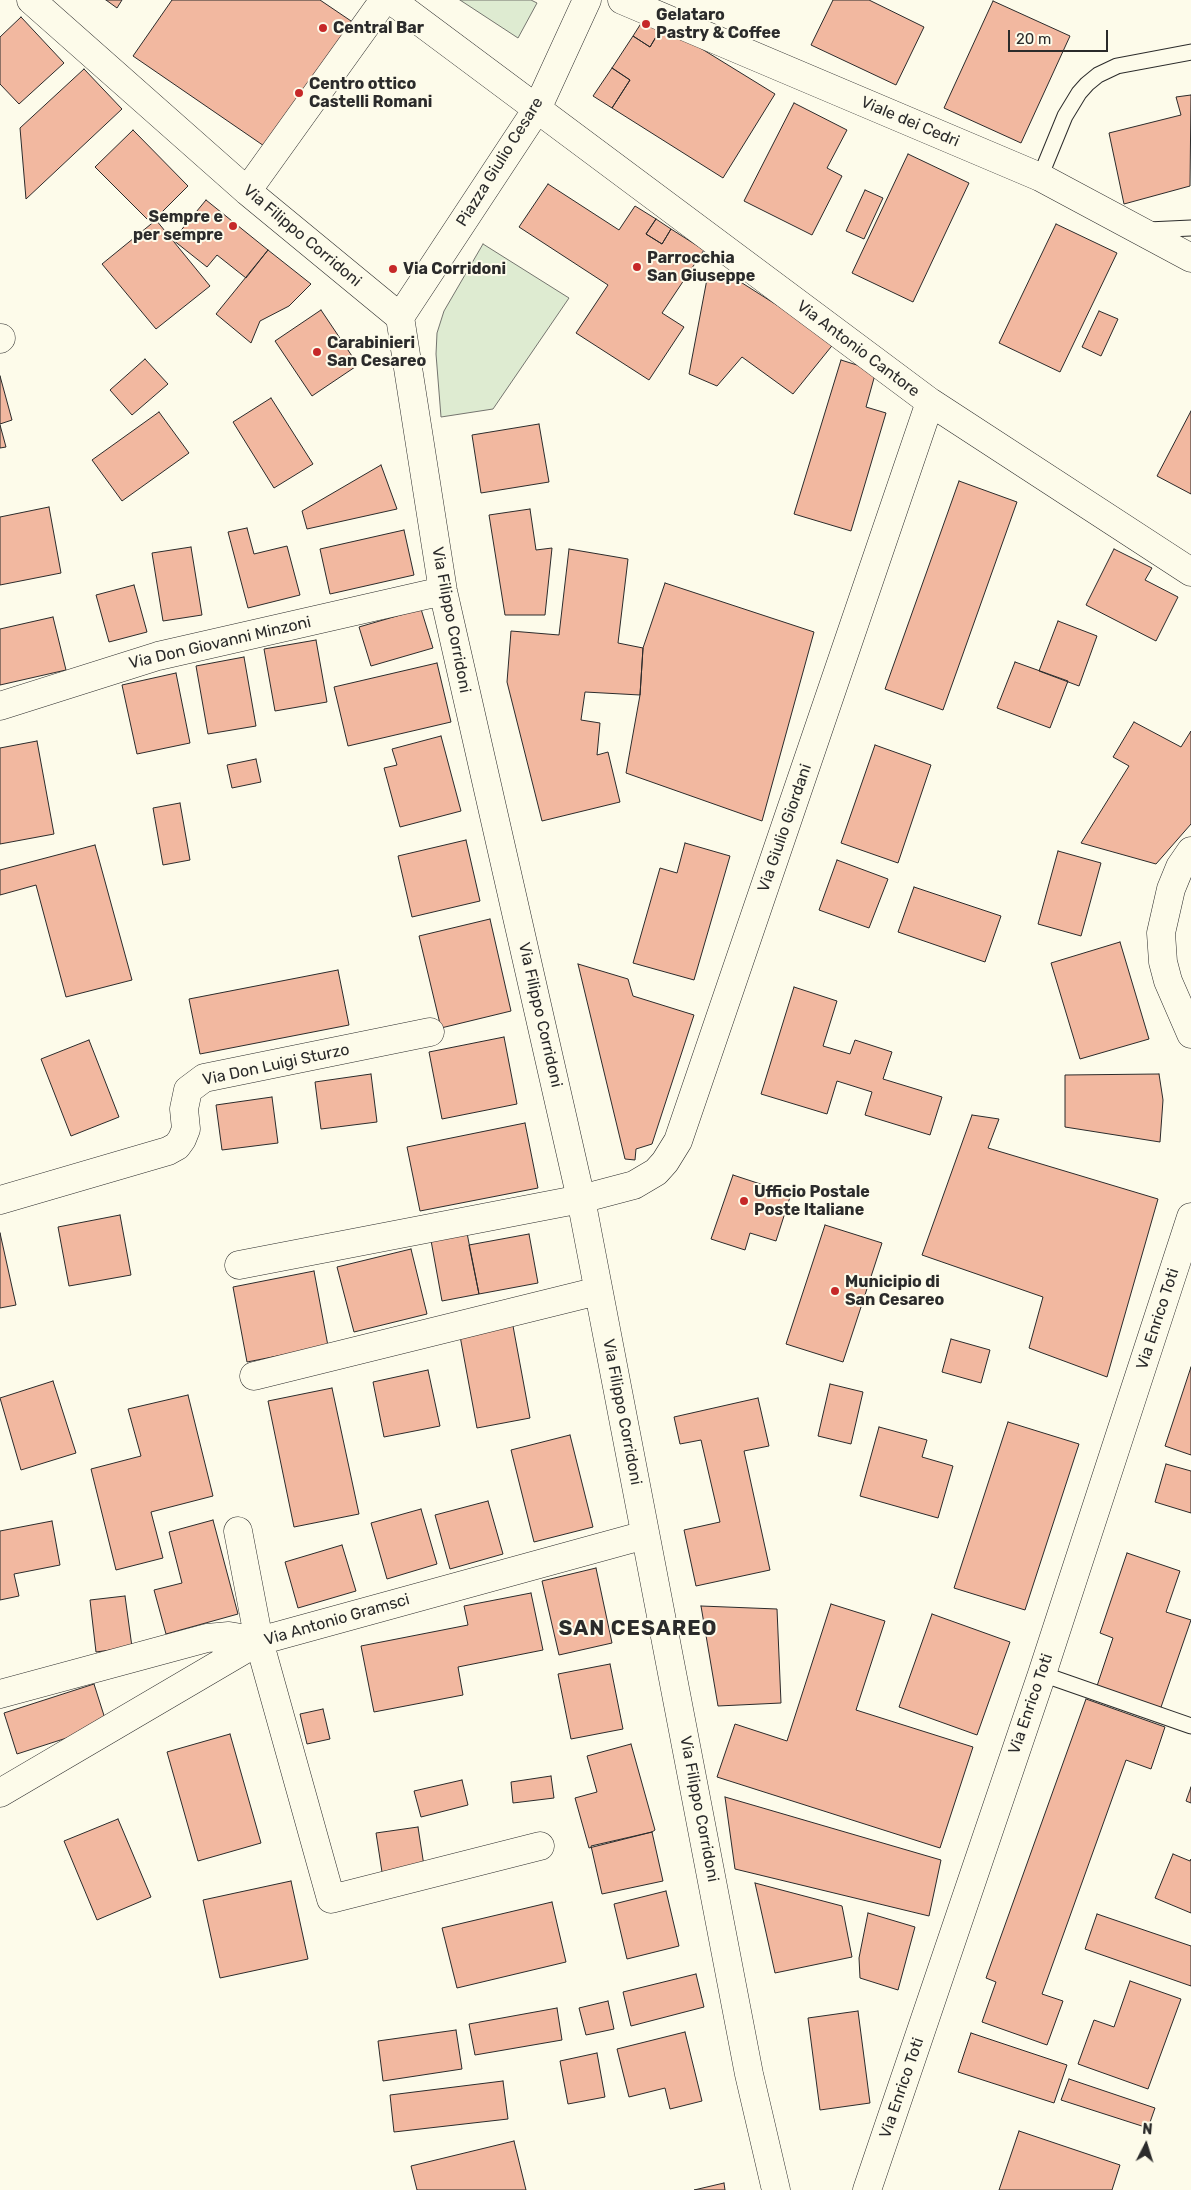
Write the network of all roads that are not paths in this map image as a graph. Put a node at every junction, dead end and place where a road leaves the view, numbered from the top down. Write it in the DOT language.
graph roads {
  1 [pos="31,0"];
  2 [pos="384,0"];
  3 [pos="391,0"];
  4 [pos="587,0"];
  5 [pos="622,0"];
  6 [pos="1191,52"];
  7 [pos="537,109"];
  8 [pos="1040,178"];
  9 [pos="247,191"];
  10 [pos="1191,228"];
  11 [pos="1138,231"];
  12 [pos="1191,258"];
  13 [pos="400,317"];
  14 [pos="930,402"];
  15 [pos="1191,572"];
  16 [pos="443,591"];
  17 [pos="0,706"];
  18 [pos="1191,851"];
  19 [pos="430,1032"];
  20 [pos="1191,1034"];
  21 [pos="581,1199"];
  22 [pos="0,1200"];
  23 [pos="1191,1217"];
  24 [pos="239,1266"];
  25 [pos="598,1291"];
  26 [pos="254,1376"];
  27 [pos="238,1531"];
  28 [pos="645,1535"];
  29 [pos="259,1641"];
  30 [pos="1042,1674"];
  31 [pos="0,1694"];
  32 [pos="1191,1726"];
  33 [pos="0,1793"];
  34 [pos="540,1846"];
  35 [pos="776,2190"];
  36 [pos="867,2190"];
  1 -- 9 [label="street, Via Filippo Corridoni"];
  2 -- 9 [label="street"];
  3 -- 7 [label="street, Via Antonio Cantore"];
  4 -- 7 [label="street, Piazza Giulio Cesare"];
  5 -- 8 [label="street, Viale dei Cedri"];
  6 -- 8 [label="lane"];
  7 -- 13 [label="street, Piazza Giulio Cesare"];
  7 -- 14 [label="street, Via Antonio Cantore"];
  8 -- 11 [label="street, Viale dei Cedri"];
  9 -- 13 [label="street, Via Filippo Corridoni"];
  10 -- 11 [label="lane"];
  11 -- 12 [label="street, Viale dei Cedri"];
  13 -- 16 [label="street, Via Filippo Corridoni"];
  14 -- 15 [label="street, Via Antonio Cantore"];
  14 -- 21 [label="street, Via Giulio Giordani"];
  16 -- 17 [label="street, Via Don Giovanni Minzoni"];
  16 -- 21 [label="street, Via Filippo Corridoni"];
  18 -- 20 [label="street"];
  19 -- 22 [label="street, Via Don Luigi Sturzo"];
  21 -- 24 [label="street, Via Giulio Giordani"];
  21 -- 25 [label="street, Via Filippo Corridoni"];
  23 -- 30 [label="street, Via Enrico Toti"];
  25 -- 26 [label="street"];
  25 -- 28 [label="street, Via Filippo Corridoni"];
  27 -- 29 [label="street"];
  28 -- 29 [label="street, Via Antonio Gramsci"];
  28 -- 35 [label="street, Via Filippo Corridoni"];
  29 -- 31 [label="street"];
  29 -- 33 [label="street, Via Antonio Gramsci"];
  29 -- 34 [label="street"];
  30 -- 32 [label="lane"];
  30 -- 36 [label="street, Via Enrico Toti"];
}
